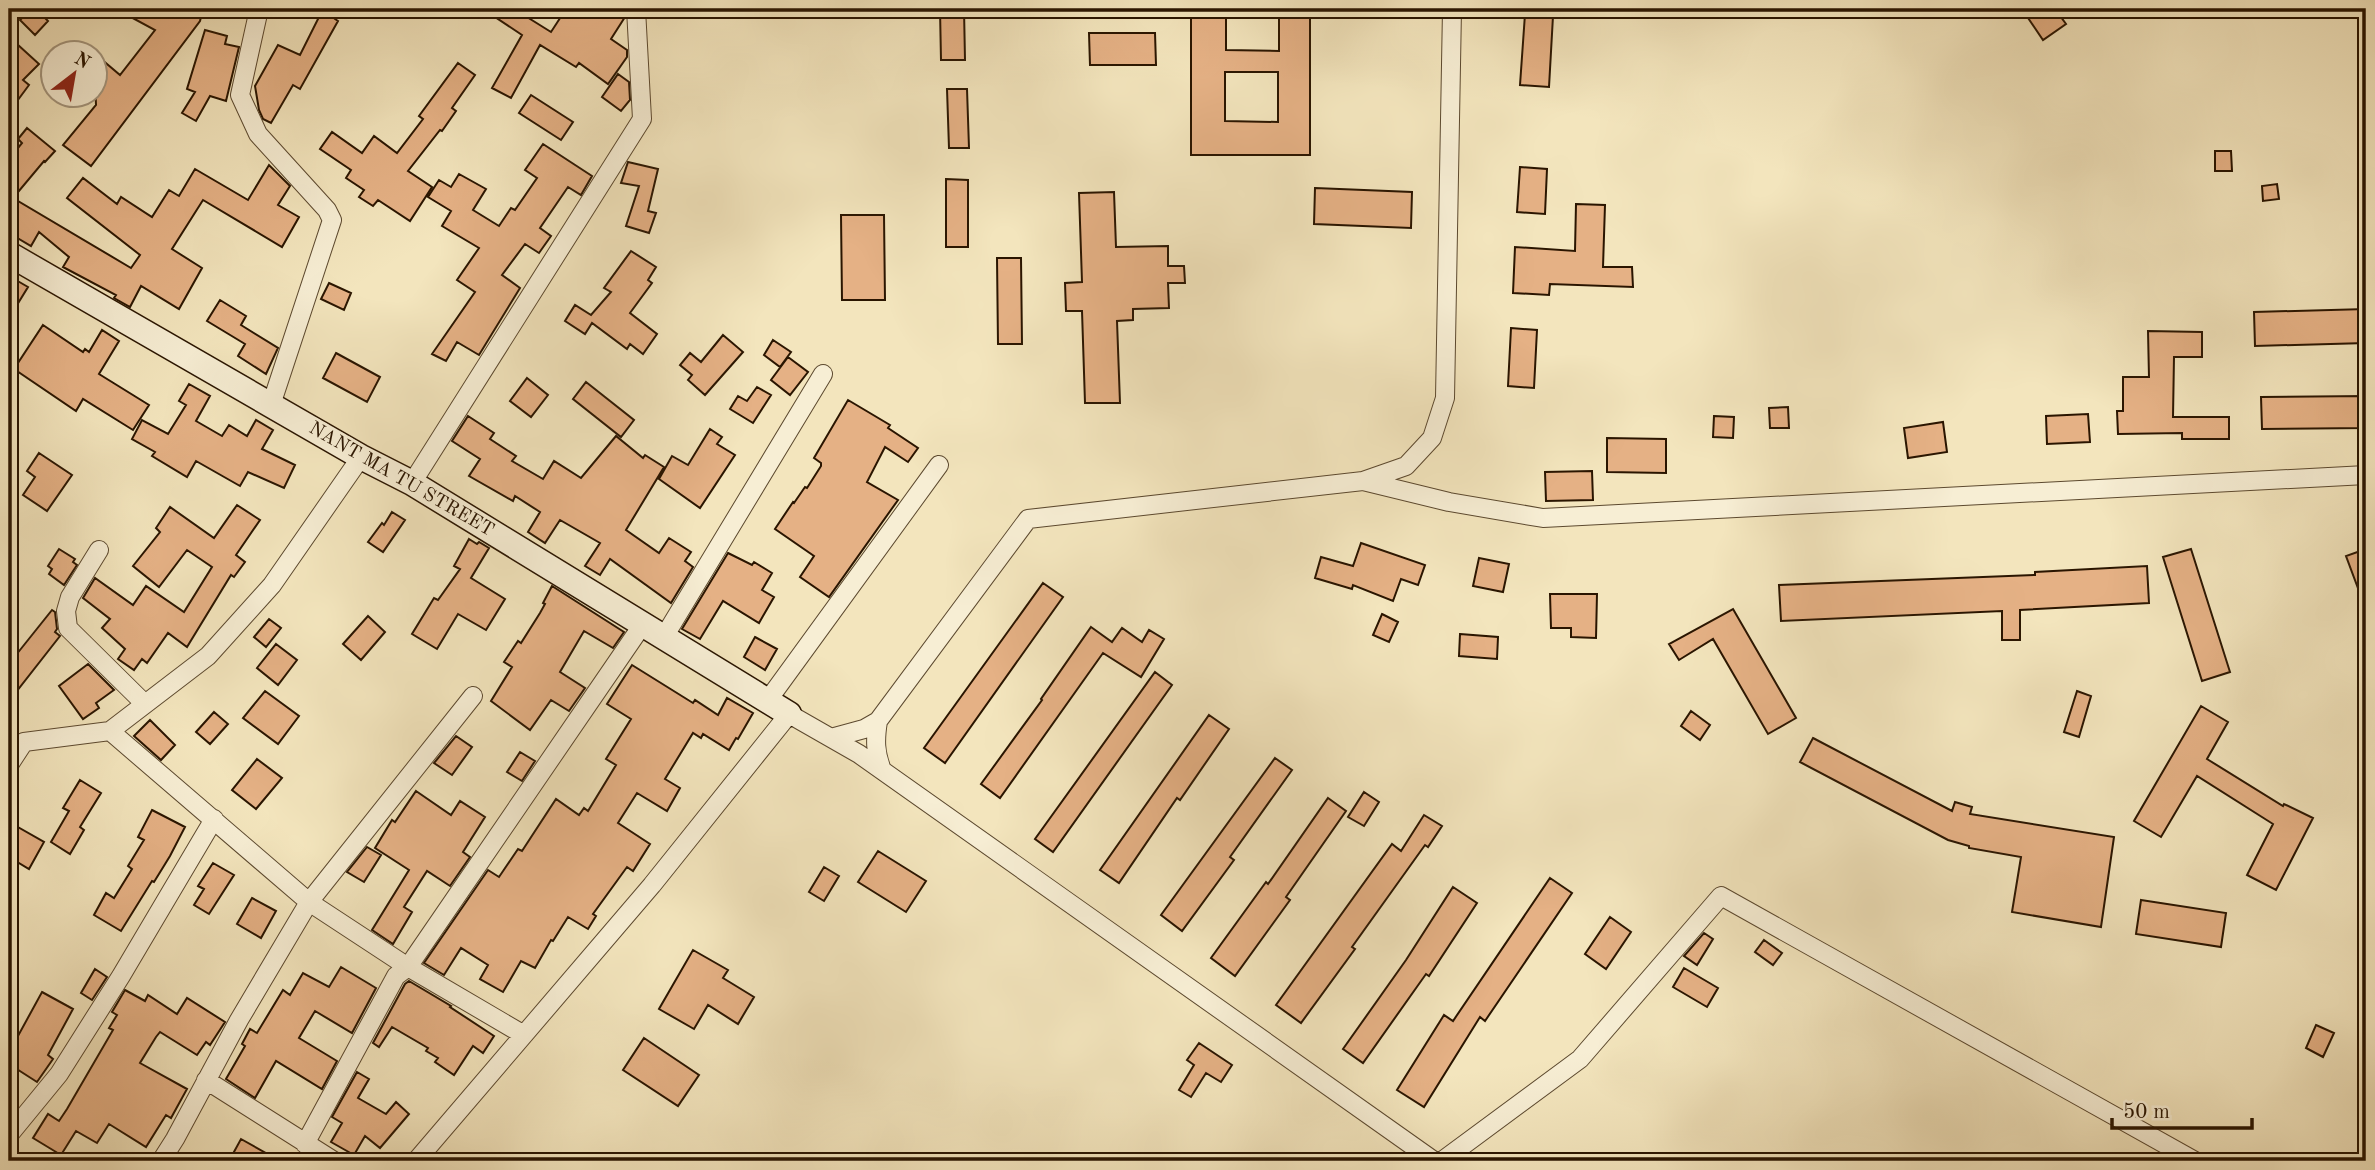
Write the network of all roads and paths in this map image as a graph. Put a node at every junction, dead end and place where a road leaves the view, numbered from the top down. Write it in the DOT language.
graph roads {
  1 [pos="13,9"];
  2 [pos="259,9"];
  3 [pos="636,9"];
  4 [pos="1452,9"];
  5 [pos="9,13"];
  6 [pos="9,254"];
  7 [pos="823,374"];
  8 [pos="271,405"];
  9 [pos="361,457"];
  10 [pos="939,465"];
  11 [pos="2366,475"];
  12 [pos="1363,481"];
  13 [pos="412,483"];
  14 [pos="99,550"];
  15 [pos="653,631"];
  16 [pos="473,696"];
  17 [pos="768,700"];
  18 [pos="145,704"];
  19 [pos="789,714"];
  20 [pos="878,721"];
  21 [pos="110,731"];
  22 [pos="831,737"];
  23 [pos="16,739"];
  24 [pos="9,765"];
  25 [pos="882,770"];
  26 [pos="214,819"];
  27 [pos="309,902"];
  28 [pos="408,967"];
  29 [pos="524,1035"];
  30 [pos="206,1080"];
  31 [pos="9,1135"];
  32 [pos="305,1144"];
  33 [pos="161,1161"];
  34 [pos="334,1161"];
  35 [pos="416,1161"];
  36 [pos="1434,1161"];
  37 [pos="1442,1161"];
  38 [pos="2195,1161"];
  1 -- 5 [label="street"];
  2 -- 8 [label="street"];
  3 -- 13 [label="street"];
  4 -- 12 [label="street"];
  6 -- 8 [label="main road, NANT MA TU STREET"];
  7 -- 15 [label="street"];
  8 -- 9 [label="main road, NANT MA TU STREET"];
  9 -- 13 [label="main road, NANT MA TU STREET"];
  9 -- 18 [label="street"];
  10 -- 17 [label="street"];
  11 -- 12 [label="street"];
  12 -- 20 [label="street"];
  13 -- 15 [label="main road, NANT MA TU STREET"];
  14 -- 18 [label="street"];
  15 -- 17 [label="main road, NANT MA TU STREET"];
  15 -- 28 [label="street"];
  16 -- 27 [label="street"];
  17 -- 19 [label="main road, NANT MA TU STREET"];
  18 -- 21 [label="street"];
  19 -- 22 [label="street"];
  19 -- 29 [label="street"];
  20 -- 22 [label="street"];
  20 -- 25 [label="street"];
  21 -- 23 [label="street"];
  21 -- 26 [label="street"];
  22 -- 25 [label="street"];
  23 -- 24 [label="street"];
  25 -- 36 [label="street"];
  26 -- 27 [label="street"];
  26 -- 31 [label="street"];
  27 -- 28 [label="street"];
  27 -- 30 [label="street"];
  28 -- 29 [label="street"];
  28 -- 32 [label="street"];
  29 -- 35 [label="street"];
  30 -- 32 [label="street"];
  30 -- 33 [label="street"];
  32 -- 34 [label="street"];
  37 -- 38 [label="street"];
}
